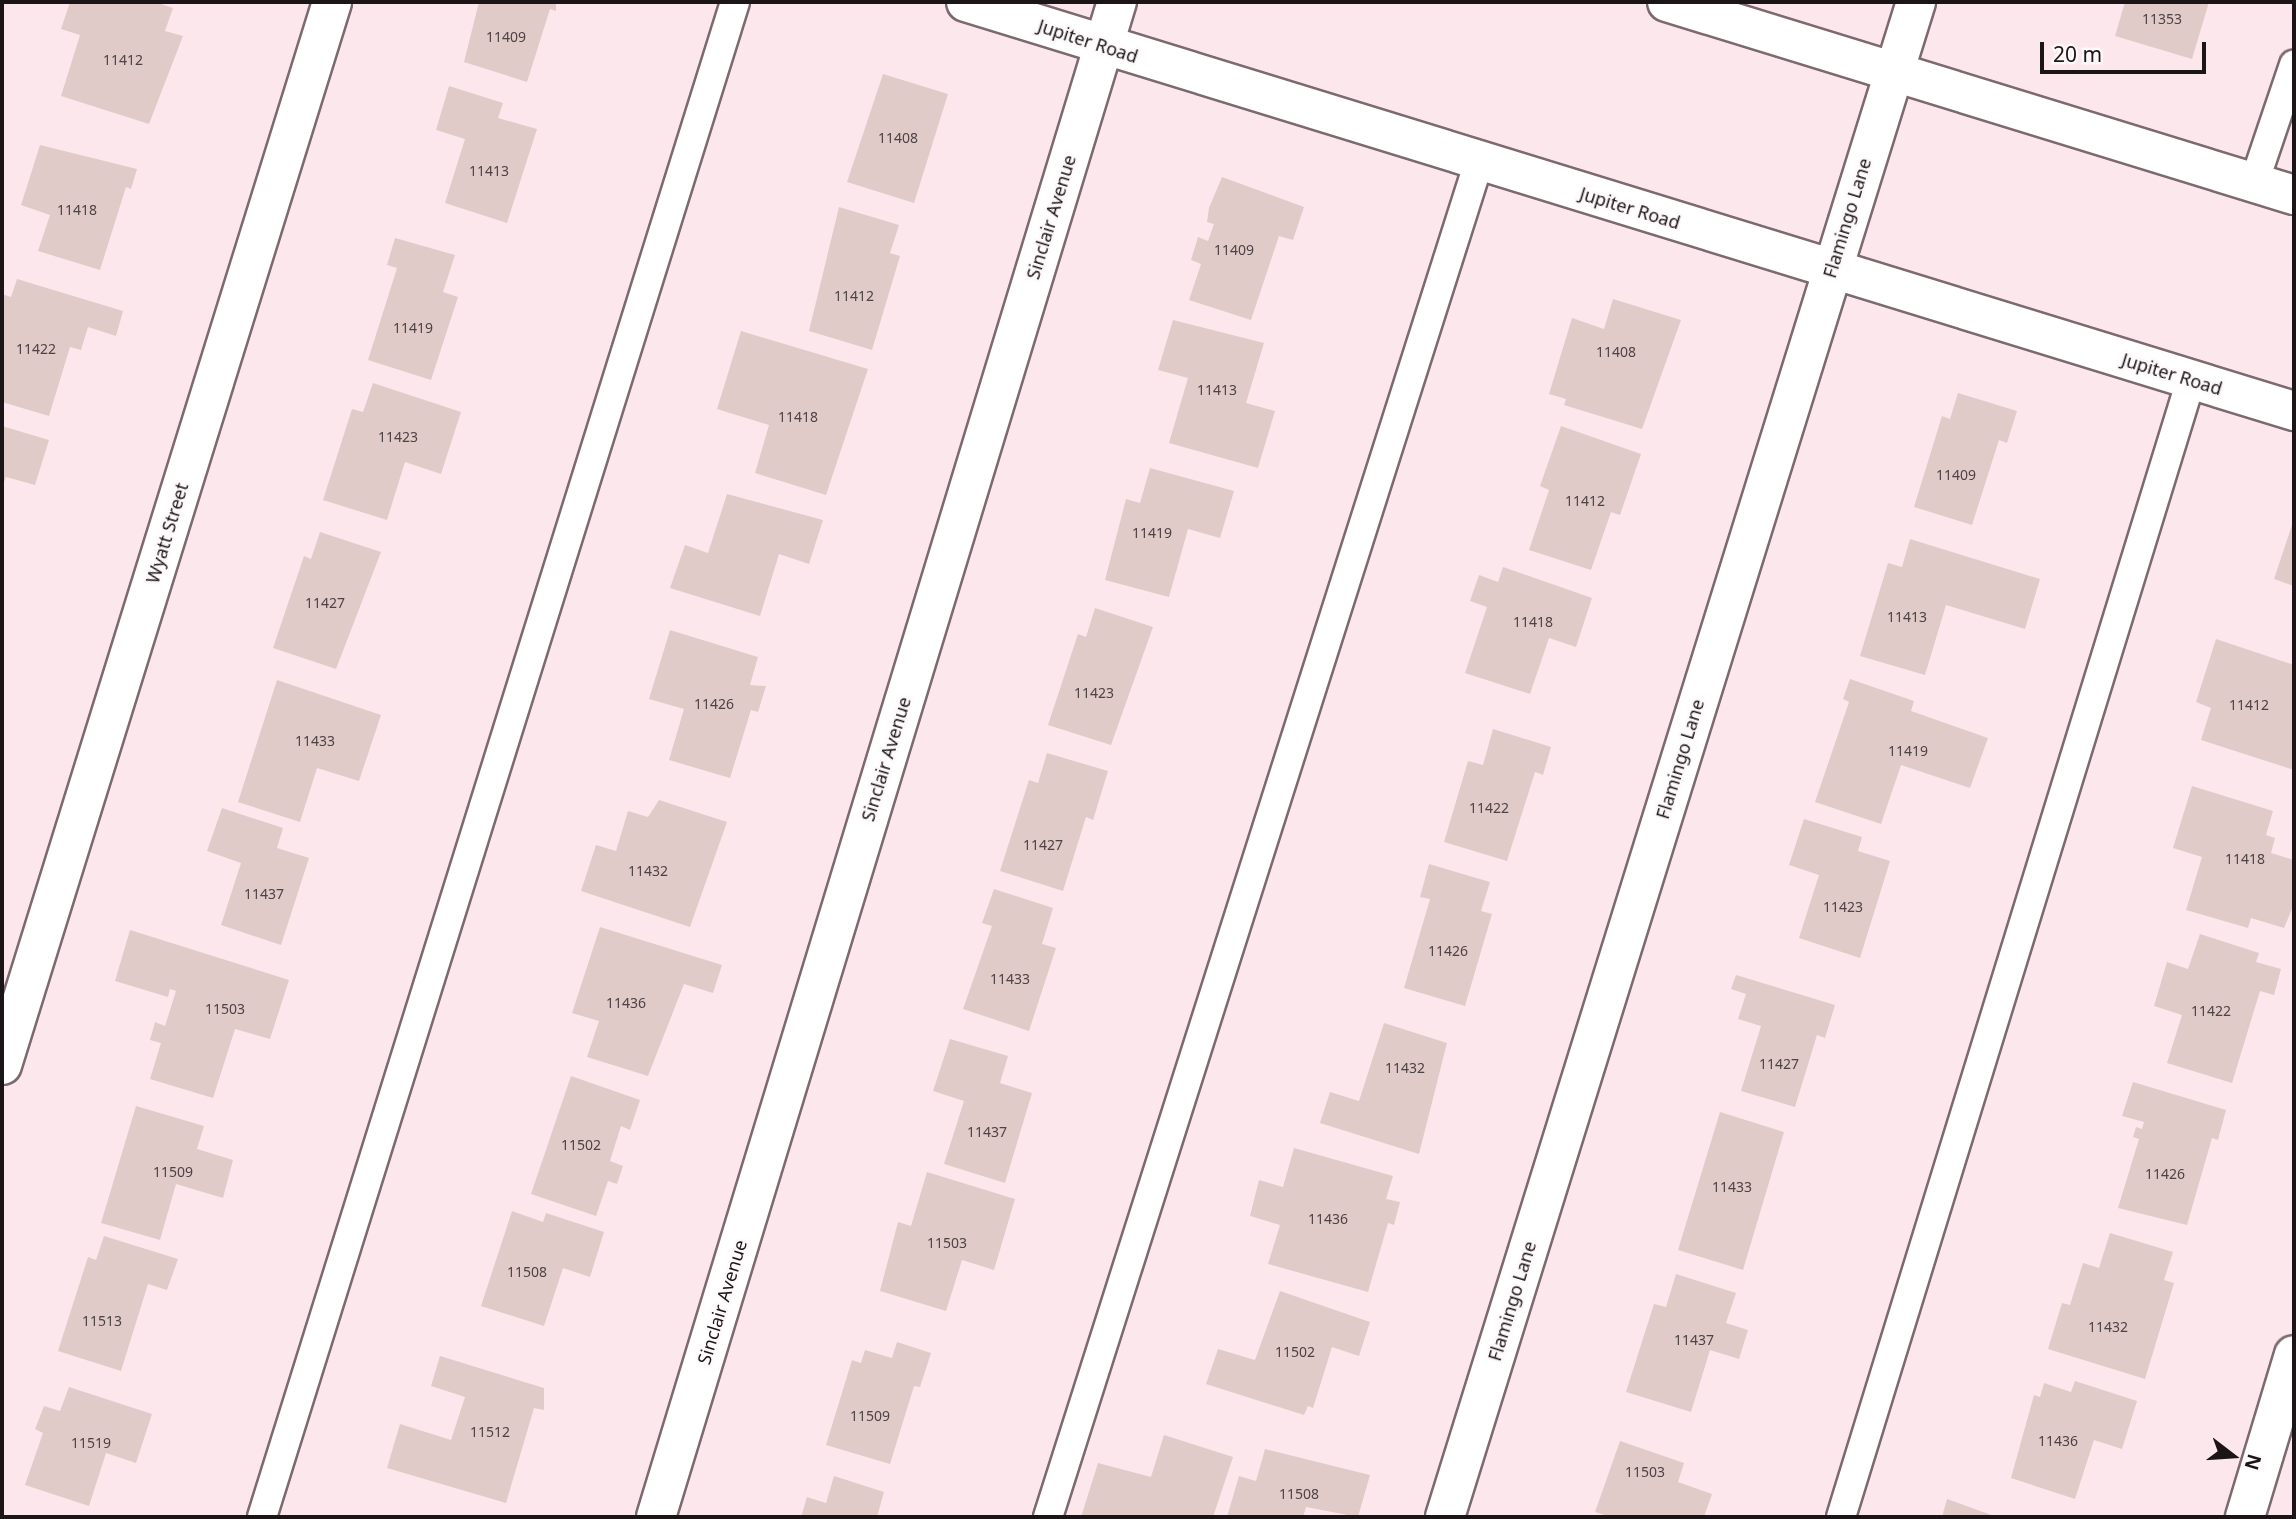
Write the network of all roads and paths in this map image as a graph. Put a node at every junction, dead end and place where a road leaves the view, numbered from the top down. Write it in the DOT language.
graph roads {
  1 [pos="332,2"];
  2 [pos="735,2"];
  3 [pos="966,2"];
  4 [pos="1117,2"];
  5 [pos="1667,2"];
  6 [pos="1916,2"];
  7 [pos="1102,47"];
  8 [pos="2294,65"];
  9 [pos="1892,72"];
  10 [pos="1479,162"];
  11 [pos="2254,183"];
  12 [pos="2294,195"];
  13 [pos="1831,270"];
  14 [pos="2191,380"];
  15 [pos="2294,411"];
  16 [pos="2,1065"];
  17 [pos="2294,1355"];
  18 [pos="262,1517"];
  19 [pos="656,1517"];
  20 [pos="1048,1517"];
  21 [pos="1445,1517"];
  22 [pos="1841,1517"];
  23 [pos="2245,1517"];
  1 -- 16 [label="street, Wyatt Street"];
  2 -- 18 [label="lane"];
  3 -- 7 [label="street, Jupiter Road"];
  4 -- 7 [label="street, Sinclair Avenue"];
  5 -- 9 [label="street"];
  6 -- 9 [label="street, Flamingo Lane"];
  7 -- 10 [label="street, Jupiter Road"];
  7 -- 19 [label="street, Sinclair Avenue"];
  8 -- 11 [label="lane"];
  9 -- 11 [label="street"];
  9 -- 13 [label="street, Flamingo Lane"];
  10 -- 13 [label="street, Jupiter Road"];
  10 -- 20 [label="lane"];
  11 -- 12 [label="street"];
  13 -- 14 [label="street, Jupiter Road"];
  13 -- 21 [label="street, Flamingo Lane"];
  14 -- 15 [label="street, Jupiter Road"];
  14 -- 22 [label="lane"];
  17 -- 23 [label="street"];
}
